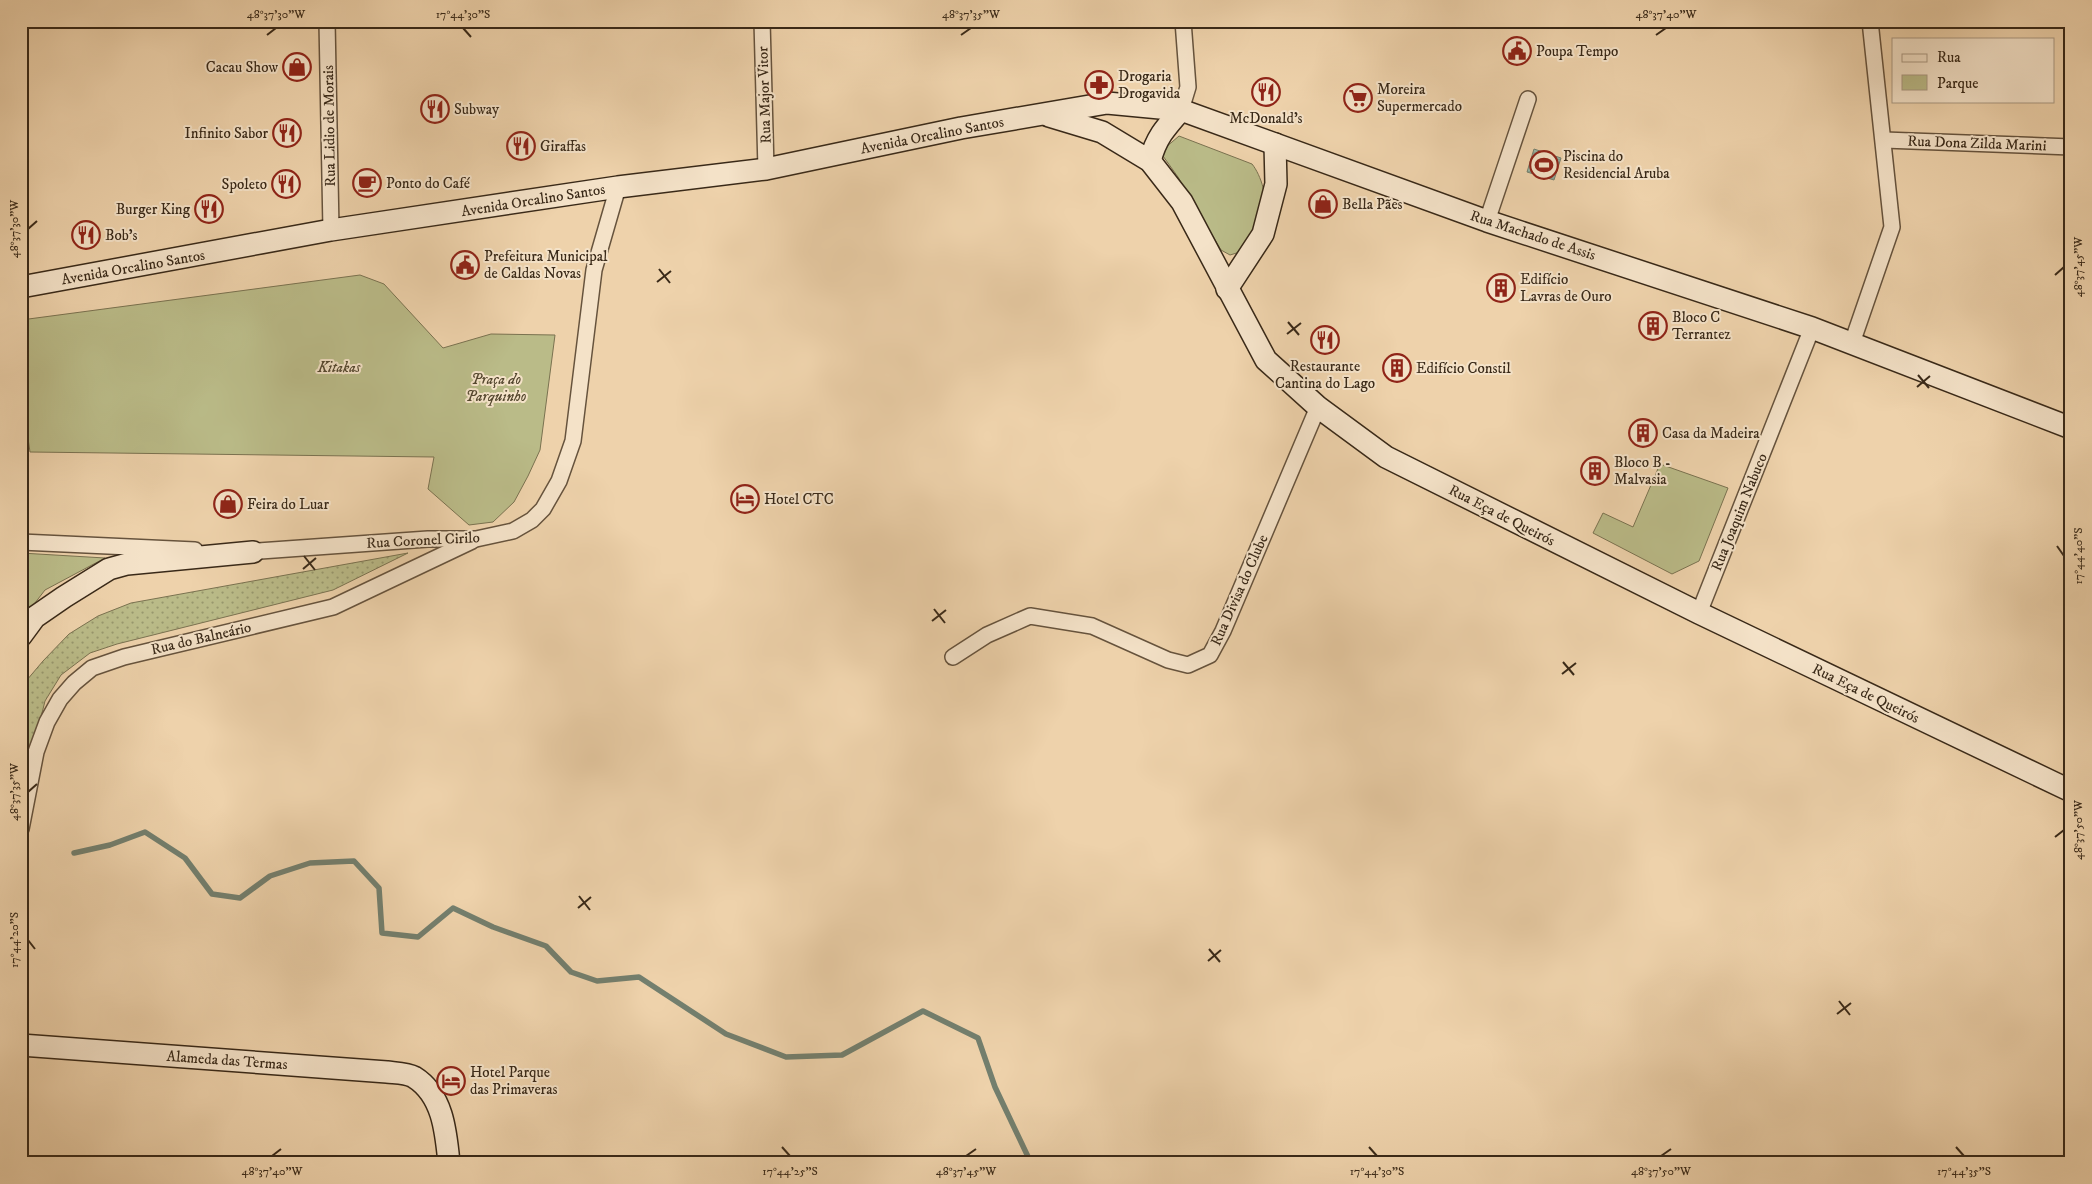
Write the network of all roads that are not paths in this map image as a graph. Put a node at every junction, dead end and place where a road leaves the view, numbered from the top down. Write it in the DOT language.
graph roads {
  1 [pos="327,21"];
  2 [pos="762,21"];
  3 [pos="1183,21"];
  4 [pos="1870,21"];
  5 [pos="1528,99"];
  6 [pos="1181,110"];
  7 [pos="1044,114"];
  8 [pos="1884,140"];
  9 [pos="1275,144"];
  10 [pos="2071,147"];
  11 [pos="1150,161"];
  12 [pos="766,169"];
  13 [pos="618,187"];
  14 [pos="1487,221"];
  15 [pos="331,230"];
  16 [pos="21,287"];
  17 [pos="1227,289"];
  18 [pos="1812,328"];
  19 [pos="1852,343"];
  20 [pos="1318,407"];
  21 [pos="2071,428"];
  22 [pos="476,539"];
  23 [pos="21,542"];
  24 [pos="253,552"];
  25 [pos="1699,613"];
  26 [pos="21,636"];
  27 [pos="953,658"];
  28 [pos="2071,791"];
  29 [pos="21,829"];
  30 [pos="21,1045"];
  31 [pos="449,1163"];
  1 -- 15 [label="street, Rua Lidio de Morais"];
  2 -- 12 [label="street, Rua Major Vitor"];
  3 -- 6 [label="street"];
  4 -- 8 [label="street"];
  5 -- 14 [label="street"];
  6 -- 7 [label="main road, Rua Machado de Assis"];
  6 -- 9 [label="main road, Rua Machado de Assis"];
  6 -- 11 [label="main road"];
  7 -- 11 [label="main road, Rua Eça de Queirós"];
  7 -- 12 [label="main road, Avenida Orcalino Santos"];
  8 -- 10 [label="street, Rua Dona Zilda Marini"];
  8 -- 19 [label="street"];
  9 -- 14 [label="main road, Rua Machado de Assis"];
  9 -- 17 [label="main road"];
  11 -- 17 [label="main road, Rua Eça de Queirós"];
  12 -- 13 [label="main road, Avenida Orcalino Santos"];
  13 -- 15 [label="main road, Avenida Orcalino Santos"];
  13 -- 22 [label="street, Rua Coronel Cirilo"];
  14 -- 18 [label="main road, Rua Machado de Assis"];
  15 -- 16 [label="main road, Avenida Orcalino Santos"];
  17 -- 20 [label="main road, Rua Eça de Queirós"];
  18 -- 19 [label="main road, Rua Machado de Assis"];
  18 -- 25 [label="street, Rua Joaquim Nabuco"];
  19 -- 21 [label="main road, Rua Machado de Assis"];
  20 -- 25 [label="main road, Rua Eça de Queirós"];
  20 -- 27 [label="street, Rua Divisa do Clube"];
  22 -- 24 [label="street, Rua Coronel Cirilo"];
  22 -- 29 [label="street, Rua do Balneário"];
  23 -- 24 [label="street, Rua Coronel Cirilo"];
  24 -- 26 [label="main road"];
  25 -- 28 [label="main road, Rua Eça de Queirós"];
  30 -- 31 [label="main road, Alameda das Termas"];
}
